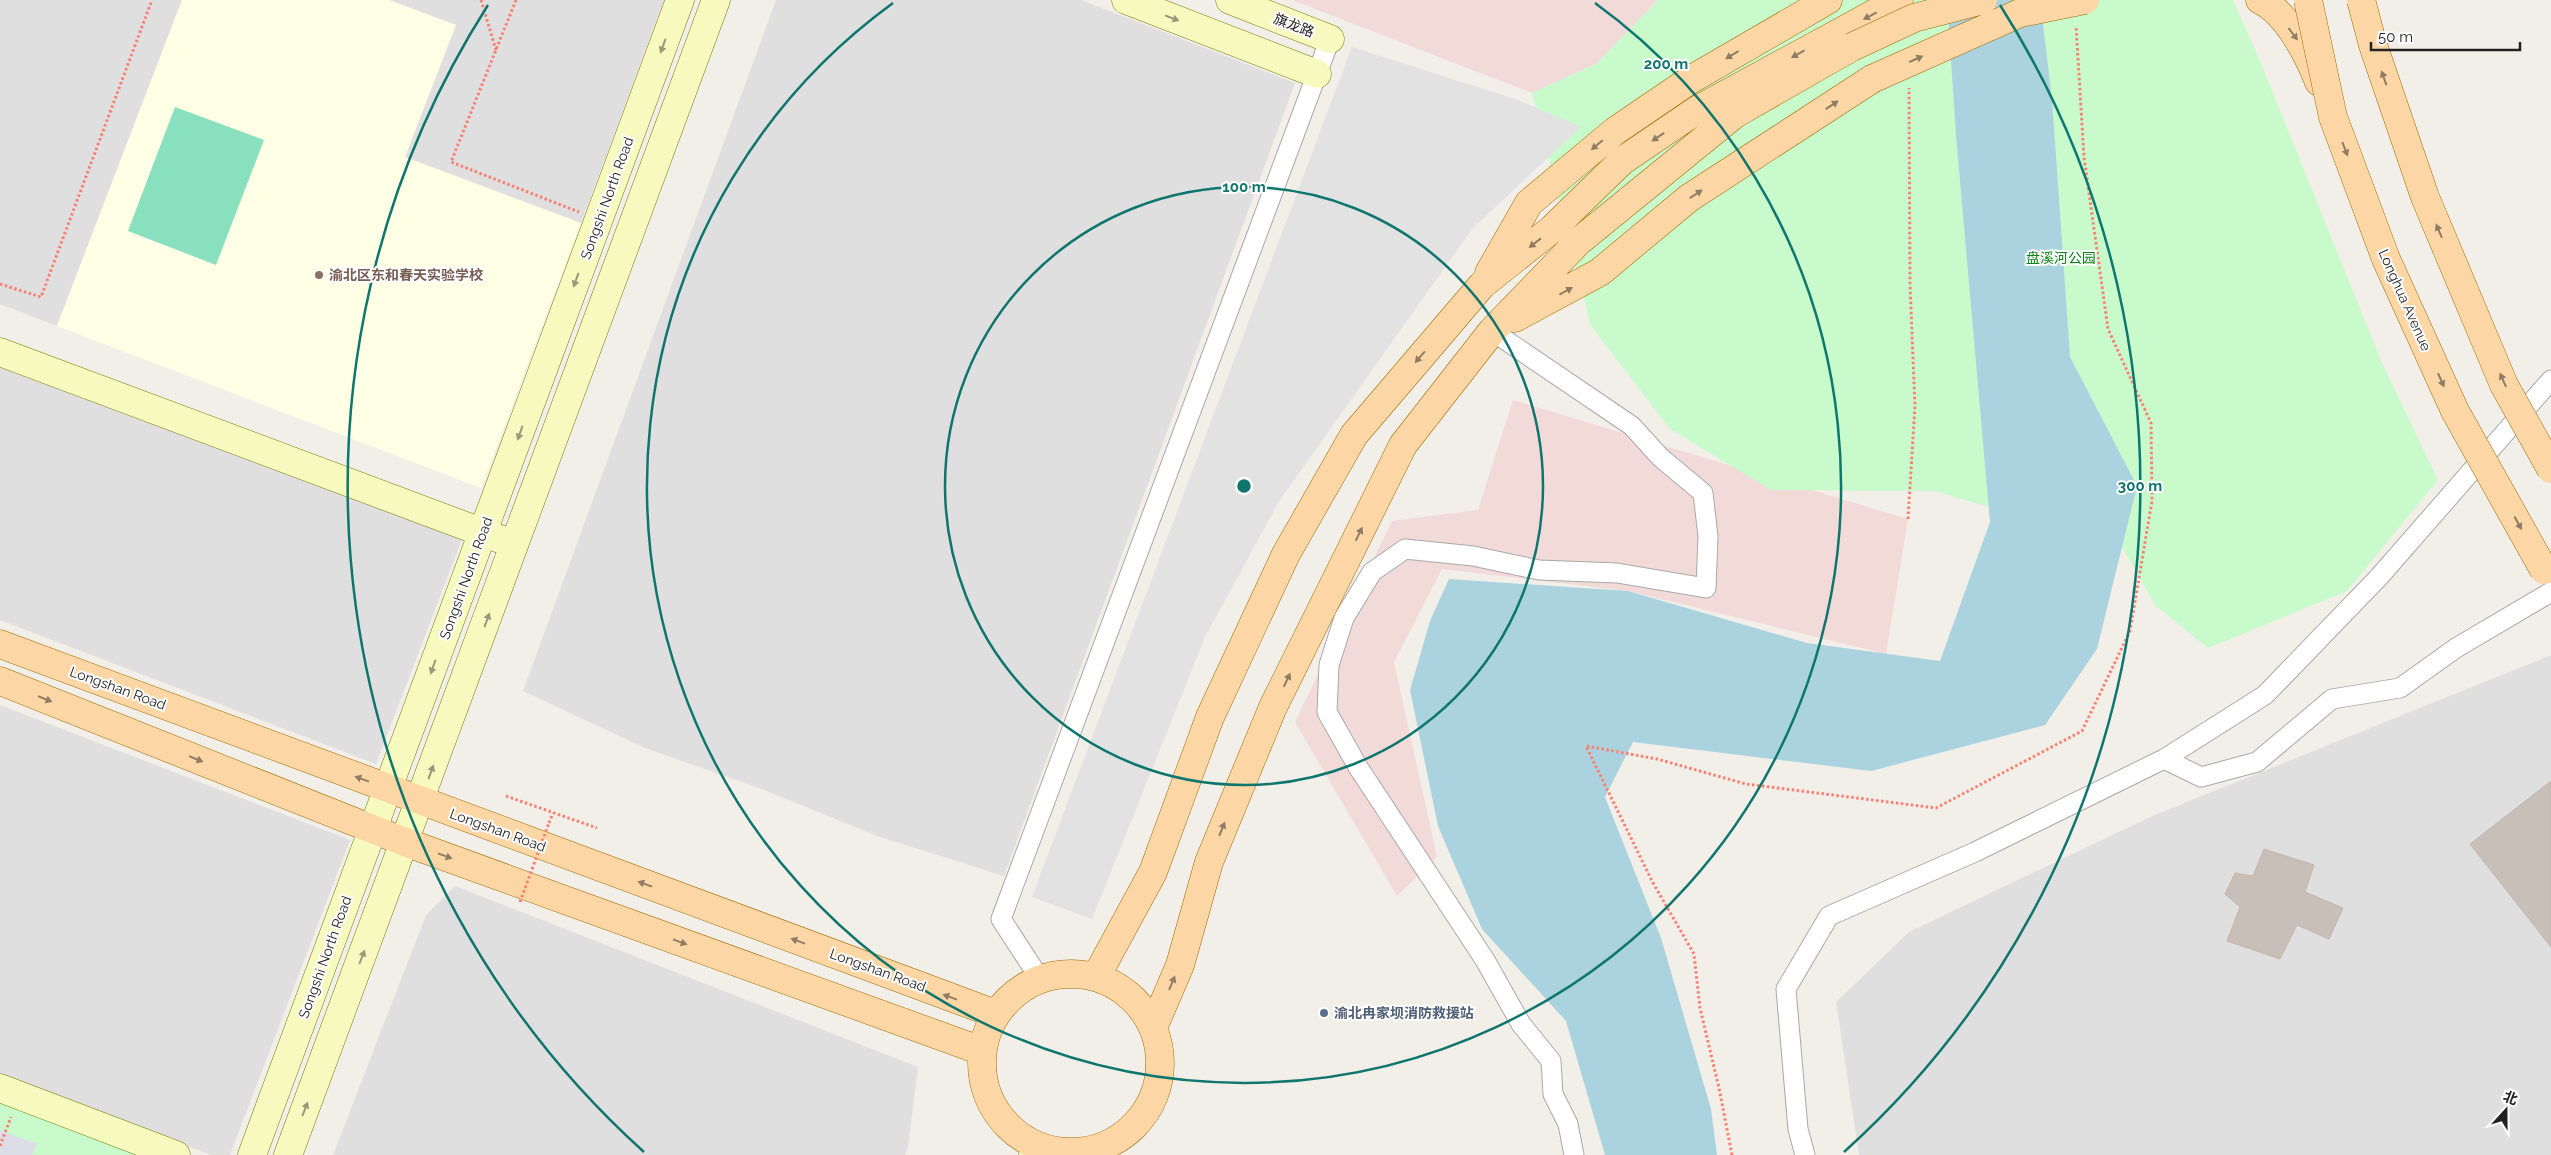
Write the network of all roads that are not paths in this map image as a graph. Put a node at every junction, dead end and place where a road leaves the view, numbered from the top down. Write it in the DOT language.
graph roads {
  1 [pos="680,0"];
  2 [pos="716,0"];
  3 [pos="1126,0"];
  4 [pos="1230,0"];
  5 [pos="1900,0"];
  6 [pos="1983,0"];
  7 [pos="2260,0"];
  8 [pos="2308,0"];
  9 [pos="2361,0"];
  10 [pos="1824,2"];
  11 [pos="2080,10"];
  12 [pos="1330,39"];
  13 [pos="1846,39"];
  14 [pos="1317,74"];
  15 [pos="2333,116"];
  16 [pos="1482,285"];
  17 [pos="1492,331"];
  18 [pos="0,352"];
  19 [pos="2551,380"];
  20 [pos="2551,469"];
  21 [pos="483,533"];
  22 [pos="515,545"];
  23 [pos="2549,581"];
  24 [pos="0,644"];
  25 [pos="0,681"];
  26 [pos="2164,759"];
  27 [pos="388,788"];
  28 [pos="420,801"];
  29 [pos="373,829"];
  30 [pos="406,842"];
  31 [pos="1096,977"];
  32 [pos="1040,979"];
  33 [pos="996,1014"];
  34 [pos="1153,1028"];
  35 [pos="982,1051"];
  36 [pos="10,1092"];
  37 [pos="1037,1151"];
  38 [pos="176,1155"];
  39 [pos="252,1155"];
  40 [pos="288,1155"];
  41 [pos="1574,1155"];
  42 [pos="1805,1155"];
  1 -- 21 [label="main road, Songshi North Road, one-way"];
  2 -- 22 [label="main road"];
  3 -- 14 [label="main road, one-way"];
  4 -- 12 [label="main road, 旗龙路"];
  5 -- 13 [label="main road, one-way"];
  6 -- 13 [label="main road, bridge"];
  7 -- 15 [label="main road, one-way, bridge"];
  8 -- 15 [label="main road, Longhua Avenue, bridge"];
  20 -- 9 [label="main road, one-way, bridge"];
  10 -- 16 [label="main road, one-way"];
  17 -- 11 [label="main road, one-way, bridge"];
  12 -- 14 [label="street"];
  13 -- 16 [label="main road, one-way"];
  13 -- 17 [label="main road"];
  14 -- 32 [label="street"];
  15 -- 23 [label="main road, Longhua Avenue, one-way, bridge"];
  16 -- 31 [label="main road, one-way"];
  34 -- 17 [label="main road, one-way"];
  17 -- 41 [label="street"];
  18 -- 21 [label="main road"];
  19 -- 26 [label="street"];
  21 -- 22 [label="main road"];
  21 -- 27 [label="main road, Songshi North Road, one-way"];
  28 -- 22 [label="main road, one-way"];
  23 -- 26 [label="street"];
  27 -- 24 [label="main road, Longshan Road, one-way"];
  25 -- 29 [label="main road, one-way"];
  26 -- 42 [label="street"];
  27 -- 28 [label="main road, Longshan Road"];
  27 -- 29 [label="main road, Songshi North Road"];
  28 -- 30 [label="main road"];
  33 -- 28 [label="main road, Longshan Road, one-way"];
  29 -- 30 [label="main road"];
  29 -- 39 [label="main road, Songshi North Road"];
  30 -- 35 [label="main road, one-way"];
  40 -- 30 [label="main road, one-way"];
  31 -- 32 [label="main road"];
  31 -- 34 [label="main road"];
  32 -- 33 [label="main road"];
  33 -- 35 [label="main road"];
  34 -- 37 [label="main road"];
  35 -- 37 [label="main road"];
  36 -- 38 [label="main road"];
}
